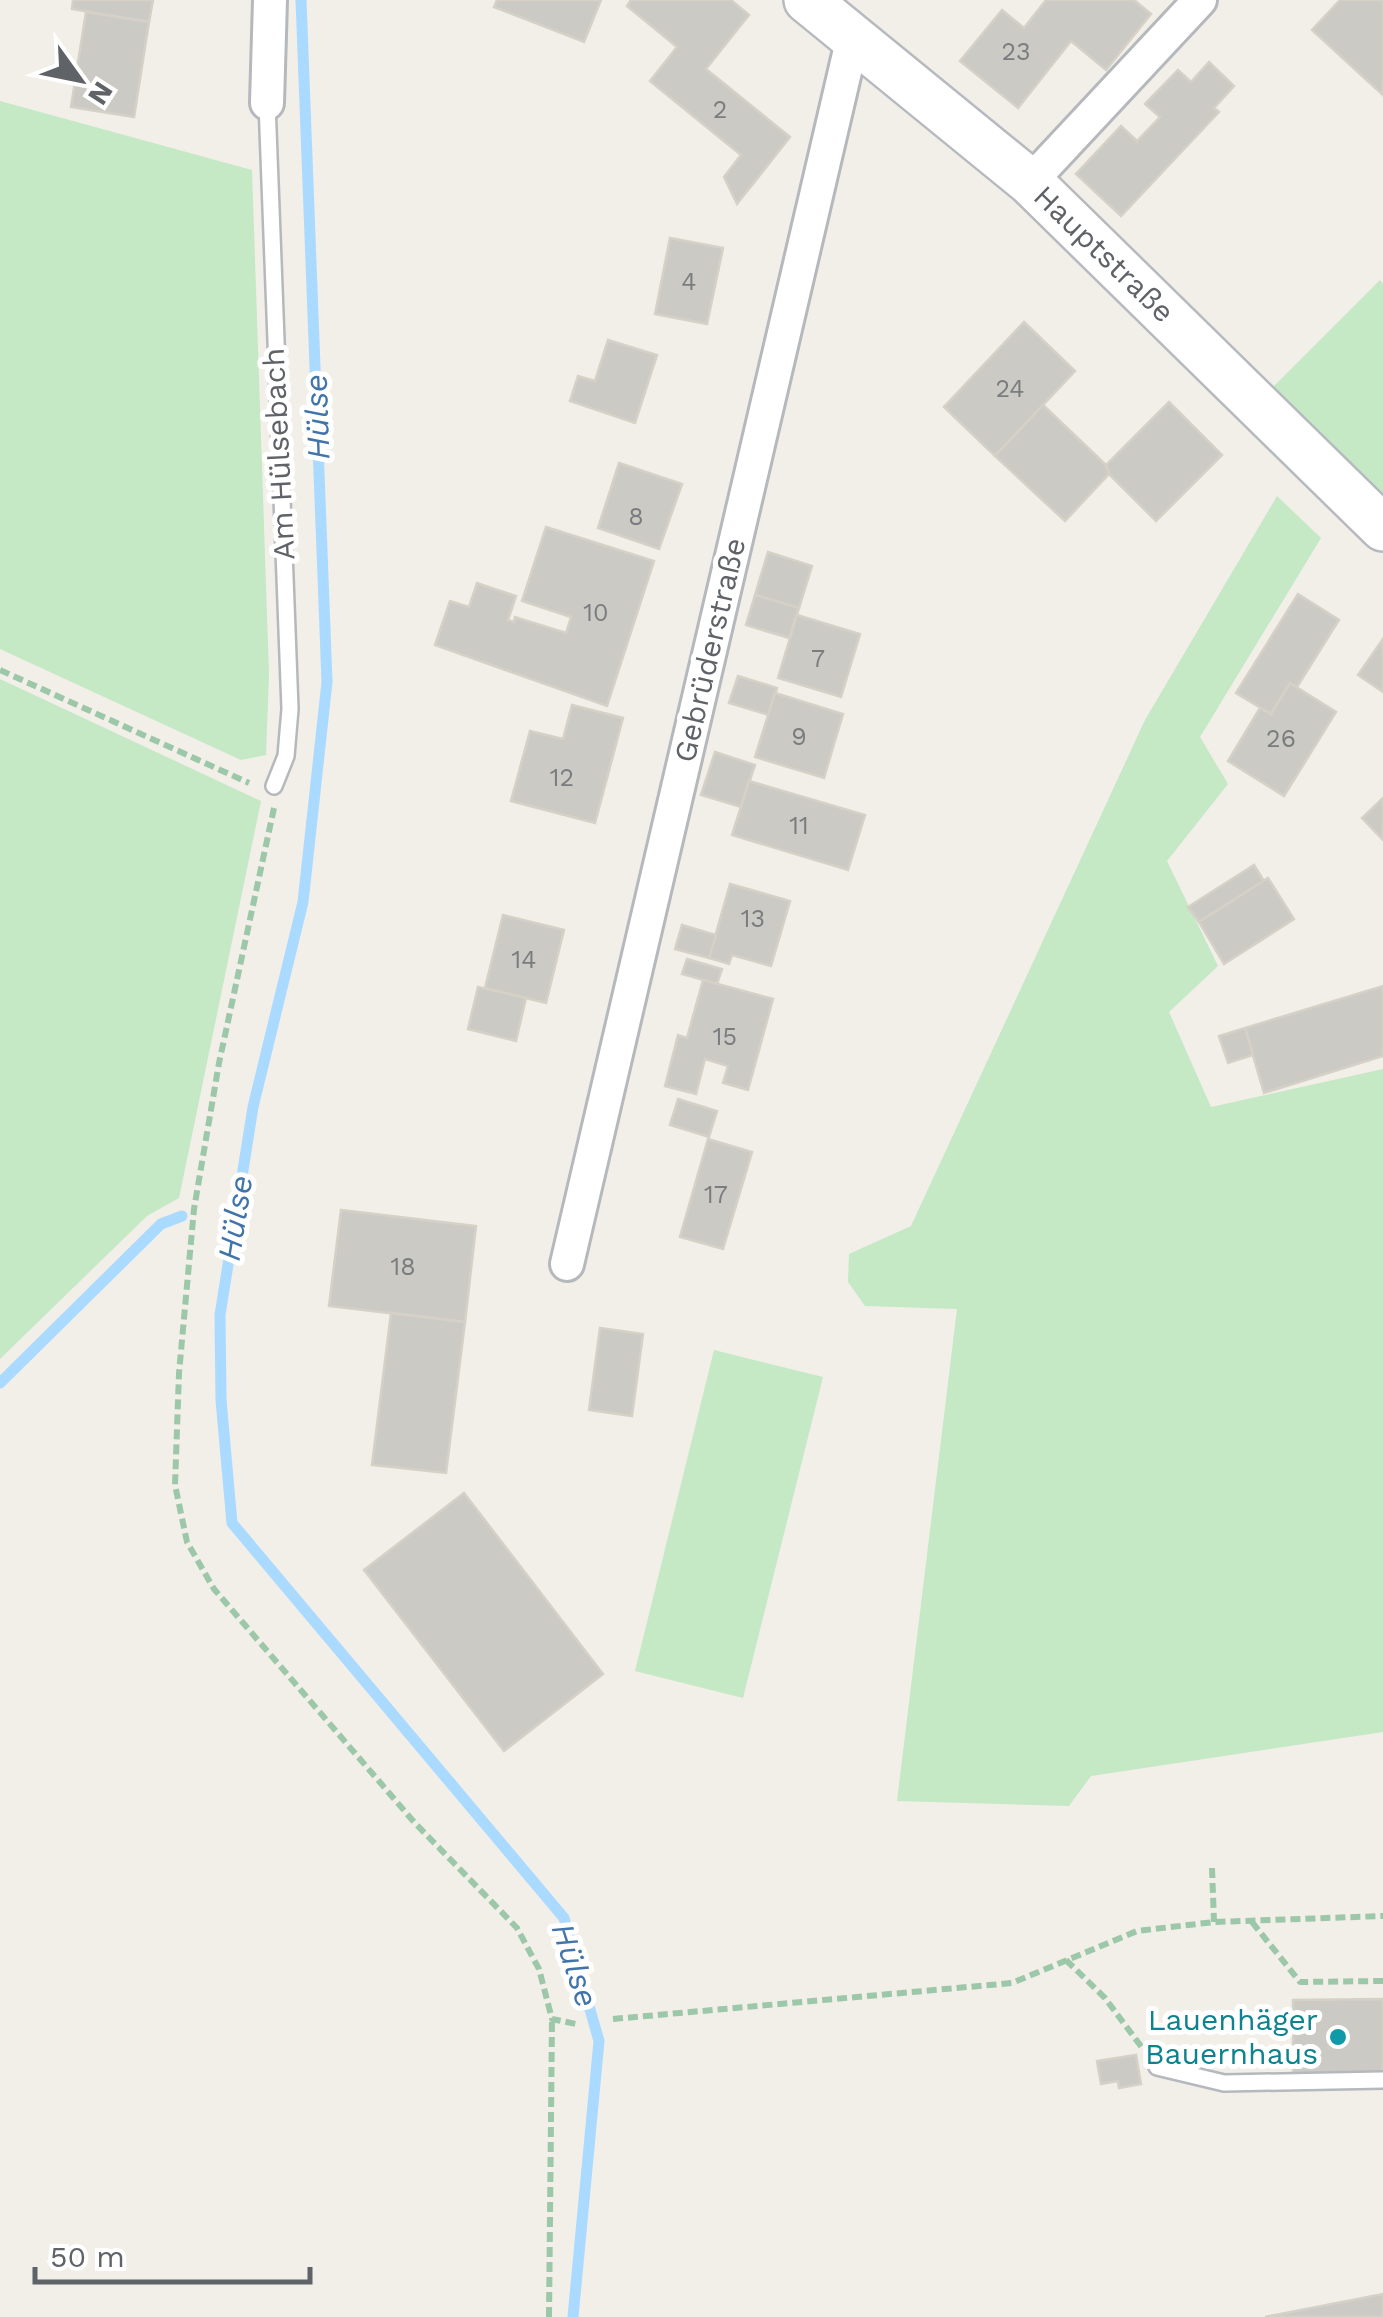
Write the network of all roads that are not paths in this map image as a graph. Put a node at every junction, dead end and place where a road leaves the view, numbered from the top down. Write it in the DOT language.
graph roads {
  1 [pos="270,0"];
  2 [pos="807,0"];
  3 [pos="1200,0"];
  4 [pos="853,36"];
  5 [pos="267,103"];
  6 [pos="1030,182"];
  7 [pos="1383,528"];
  8 [pos="274,786"];
  9 [pos="567,1264"];
  10 [pos="1157,2067"];
  11 [pos="1383,2080"];
  1 -- 5 [label="street, Am Hülsebach"];
  2 -- 4 [label="street, Hauptstraße"];
  3 -- 6 [label="street"];
  4 -- 6 [label="street, Hauptstraße"];
  4 -- 9 [label="street, Gebrüderstraße"];
  5 -- 8 [label="lane, Am Hülsebach"];
  6 -- 7 [label="street, Hauptstraße"];
  10 -- 11 [label="lane"];
}
